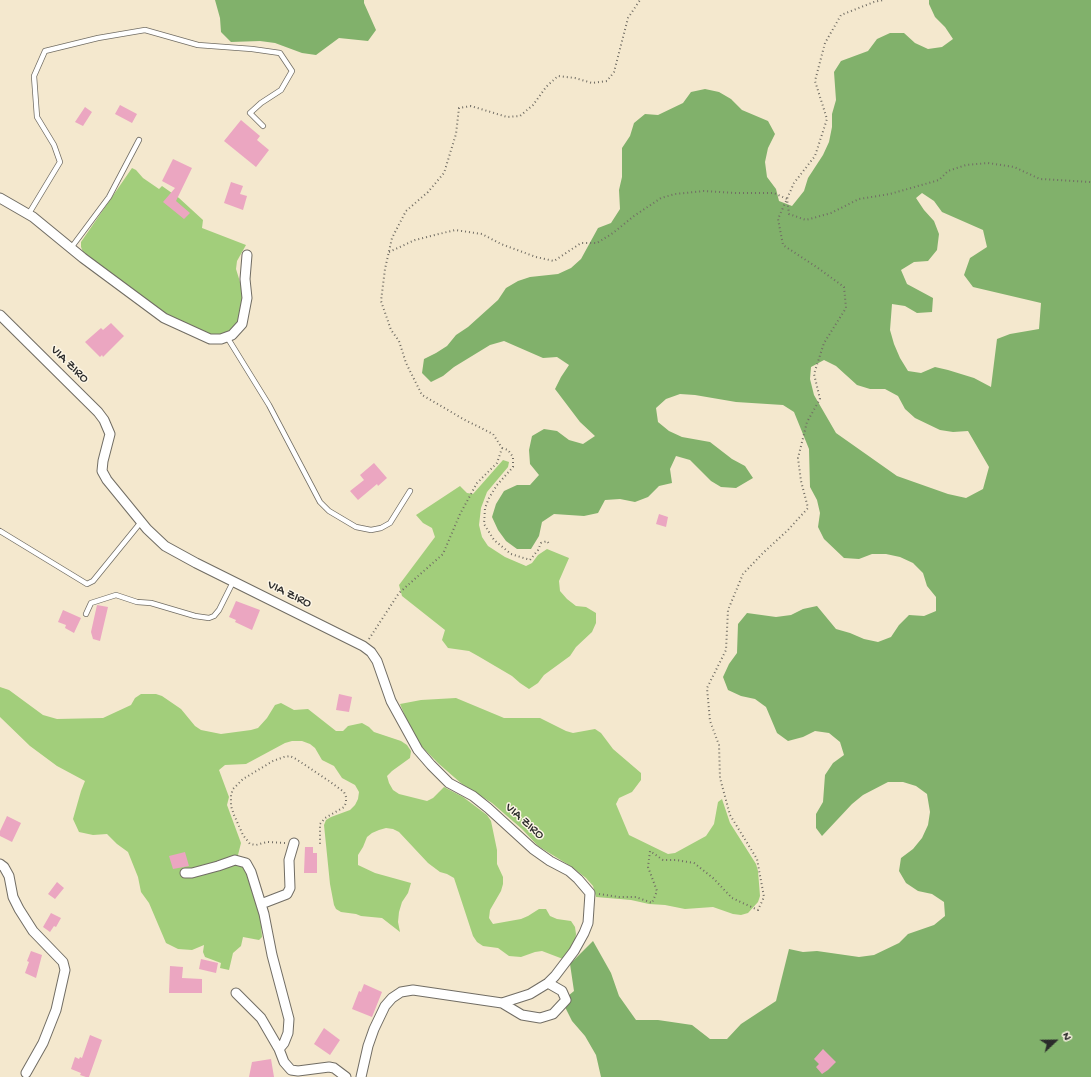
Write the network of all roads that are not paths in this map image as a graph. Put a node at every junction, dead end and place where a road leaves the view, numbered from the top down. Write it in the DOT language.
graph roads {
  1 [pos="263,126"];
  2 [pos="139,140"];
  3 [pos="0,198"];
  4 [pos="28,215"];
  5 [pos="71,248"];
  6 [pos="247,255"];
  7 [pos="0,315"];
  8 [pos="227,337"];
  9 [pos="410,491"];
  10 [pos="140,522"];
  11 [pos="0,531"];
  12 [pos="233,582"];
  13 [pos="86,614"];
  14 [pos="294,843"];
  15 [pos="0,864"];
  16 [pos="185,873"];
  17 [pos="261,904"];
  18 [pos="548,983"];
  19 [pos="236,993"];
  20 [pos="502,1003"];
  21 [pos="279,1049"];
  22 [pos="26,1073"];
  23 [pos="359,1076"];
  24 [pos="346,1077"];
  1 -- 4 [label="lane"];
  2 -- 5 [label="lane"];
  3 -- 4 [label="street"];
  4 -- 5 [label="street"];
  5 -- 8 [label="street"];
  6 -- 8 [label="street"];
  7 -- 10 [label="street, VIA ZIRO"];
  8 -- 9 [label="lane"];
  10 -- 11 [label="lane"];
  10 -- 12 [label="street, VIA ZIRO"];
  12 -- 13 [label="lane"];
  12 -- 18 [label="street, VIA ZIRO"];
  14 -- 17 [label="street"];
  15 -- 22 [label="street"];
  16 -- 17 [label="street"];
  17 -- 21 [label="street"];
  18 -- 20 [label="street"];
  18 -- 20 [label="street"];
  19 -- 21 [label="street"];
  20 -- 23 [label="street"];
  21 -- 24 [label="street"];
}
